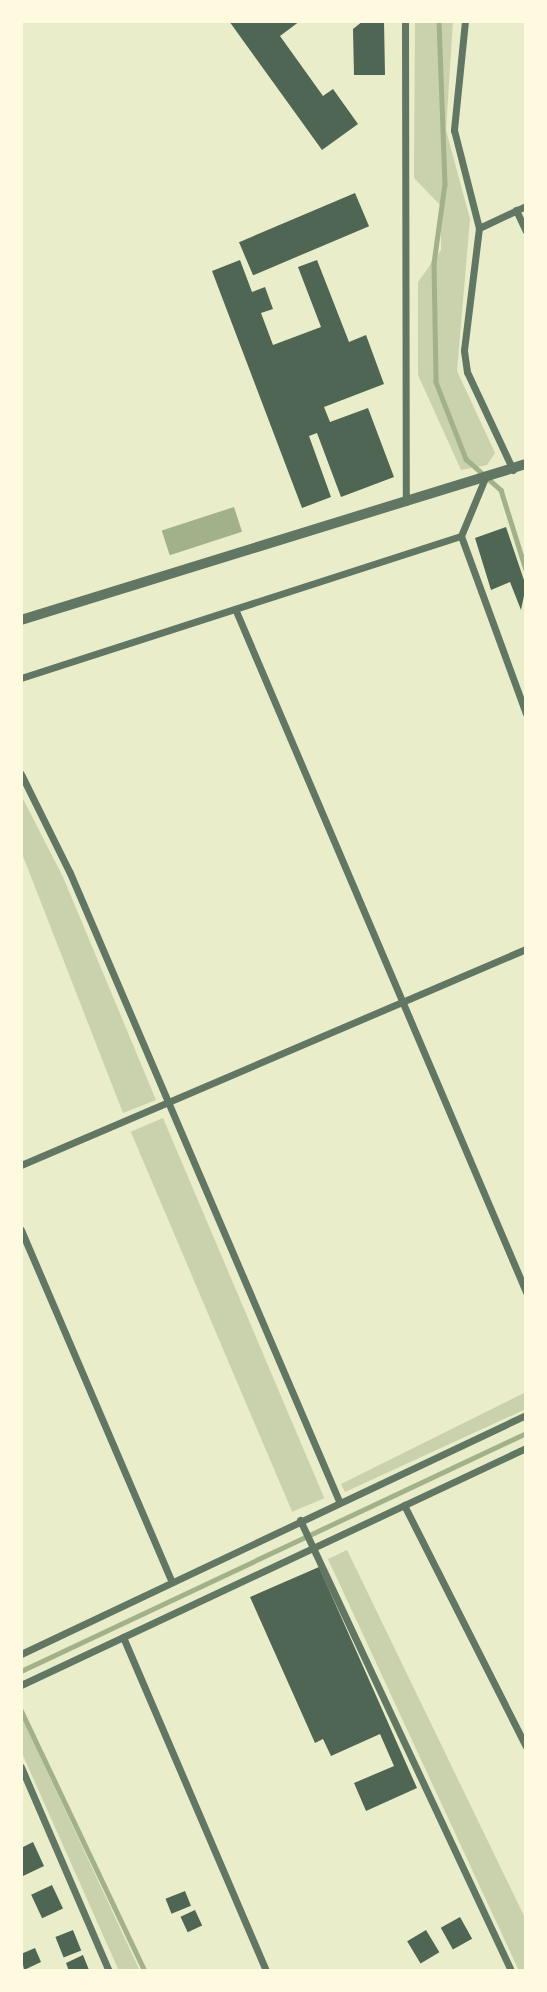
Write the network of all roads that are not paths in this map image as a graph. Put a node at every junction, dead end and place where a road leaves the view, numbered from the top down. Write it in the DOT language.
graph roads {
  1 [pos="405,21"];
  2 [pos="465,21"];
  3 [pos="526,206"];
  4 [pos="516,210"];
  5 [pos="479,228"];
  6 [pos="526,231"];
  7 [pos="526,464"];
  8 [pos="513,470"];
  9 [pos="485,478"];
  10 [pos="406,503"];
  11 [pos="461,536"];
  12 [pos="236,611"];
  13 [pos="23,615"];
  14 [pos="21,678"];
  15 [pos="526,714"];
  16 [pos="21,774"];
  17 [pos="526,949"];
  18 [pos="402,1001"];
  19 [pos="169,1104"];
  20 [pos="21,1165"];
  21 [pos="21,1230"];
  22 [pos="526,1292"];
  23 [pos="526,1415"];
  24 [pos="526,1448"];
  25 [pos="339,1501"];
  26 [pos="404,1505"];
  27 [pos="300,1520"];
  28 [pos="313,1548"];
  29 [pos="172,1582"];
  30 [pos="123,1637"];
  31 [pos="21,1654"];
  32 [pos="21,1685"];
  33 [pos="526,1747"];
  34 [pos="21,1767"];
  35 [pos="109,1971"];
  36 [pos="266,1971"];
  37 [pos="512,1971"];
  1 -- 10 [label="street"];
  2 -- 5 [label="street"];
  3 -- 4 [label="street"];
  4 -- 5 [label="street"];
  4 -- 6 [label="street"];
  5 -- 8 [label="street"];
  7 -- 8 [label="street"];
  8 -- 9 [label="street"];
  9 -- 10 [label="street"];
  9 -- 11 [label="street"];
  10 -- 13 [label="street"];
  11 -- 12 [label="street"];
  11 -- 15 [label="street"];
  12 -- 14 [label="street"];
  12 -- 18 [label="street"];
  16 -- 19 [label="street"];
  17 -- 18 [label="street"];
  18 -- 19 [label="street"];
  18 -- 22 [label="street"];
  19 -- 20 [label="street"];
  19 -- 25 [label="street"];
  21 -- 29 [label="street"];
  23 -- 25 [label="street"];
  24 -- 26 [label="street"];
  25 -- 27 [label="street"];
  26 -- 28 [label="street"];
  26 -- 33 [label="street"];
  27 -- 28 [label="street"];
  27 -- 29 [label="street"];
  28 -- 30 [label="street"];
  28 -- 37 [label="street"];
  29 -- 31 [label="street"];
  30 -- 32 [label="street"];
  30 -- 36 [label="street"];
  34 -- 35 [label="street"];
}
